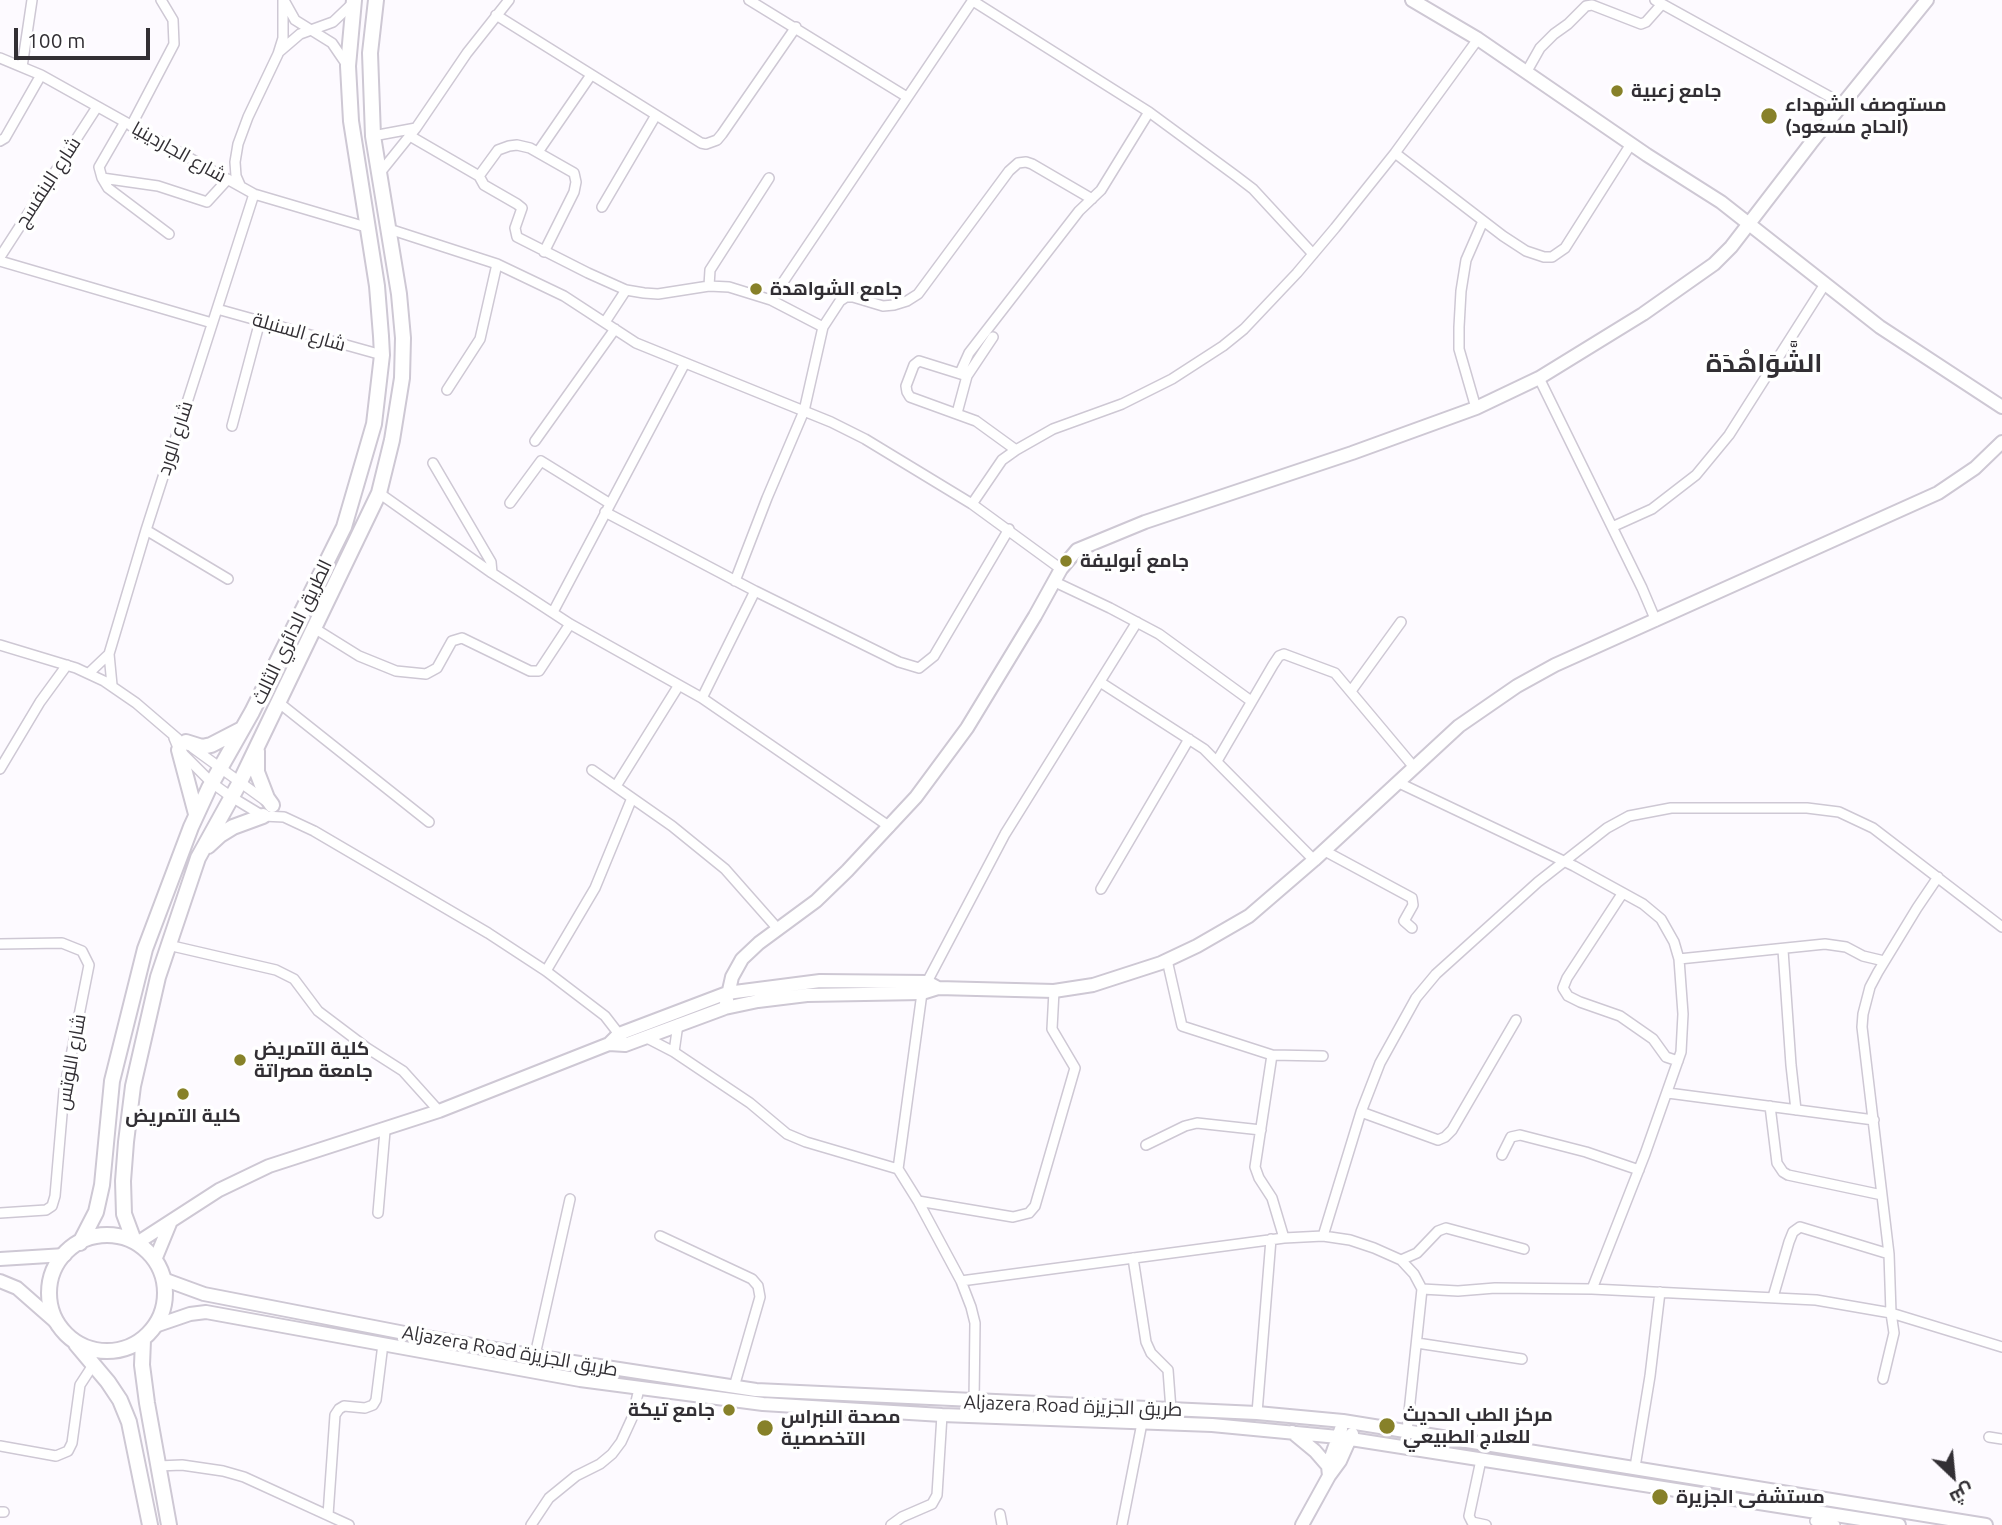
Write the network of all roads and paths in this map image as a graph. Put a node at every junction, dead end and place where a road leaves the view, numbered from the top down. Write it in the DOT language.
graph roads {
  1 [pos="32,0"];
  2 [pos="161,0"];
  3 [pos="283,0"];
  4 [pos="376,0"];
  5 [pos="509,0"];
  6 [pos="749,0"];
  7 [pos="973,0"];
  8 [pos="1412,0"];
  9 [pos="1927,0"];
  10 [pos="354,1"];
  11 [pos="1658,2"];
  12 [pos="496,15"];
  13 [pos="796,27"];
  14 [pos="309,30"];
  15 [pos="1478,38"];
  16 [pos="278,54"];
  17 [pos="0,58"];
  18 [pos="348,66"];
  19 [pos="22,67"];
  20 [pos="1527,71"];
  21 [pos="41,75"];
  22 [pos="591,75"];
  23 [pos="907,97"];
  24 [pos="1843,104"];
  25 [pos="97,107"];
  26 [pos="1149,112"];
  27 [pos="656,115"];
  28 [pos="128,124"];
  29 [pos="413,132"];
  30 [pos="373,136"];
  31 [pos="0,141"];
  32 [pos="1631,144"];
  33 [pos="538,152"];
  34 [pos="1395,153"];
  35 [pos="379,174"];
  36 [pos="480,176"];
  37 [pos="102,178"];
  38 [pos="769,178"];
  39 [pos="228,179"];
  40 [pos="240,185"];
  41 [pos="254,194"];
  42 [pos="1092,200"];
  43 [pos="602,207"];
  44 [pos="1483,221"];
  45 [pos="1748,224"];
  46 [pos="366,228"];
  47 [pos="389,229"];
  48 [pos="169,234"];
  49 [pos="544,252"];
  50 [pos="1313,254"];
  51 [pos="0,259"];
  52 [pos="497,264"];
  53 [pos="1825,284"];
  54 [pos="709,286"];
  55 [pos="626,290"];
  56 [pos="771,300"];
  57 [pos="217,309"];
  58 [pos="260,321"];
  59 [pos="605,322"];
  60 [pos="212,323"];
  61 [pos="823,327"];
  62 [pos="615,329"];
  63 [pos="993,337"];
  64 [pos="382,355"];
  65 [pos="685,363"];
  66 [pos="964,374"];
  67 [pos="1539,378"];
  68 [pos="447,390"];
  69 [pos="2002,407"];
  70 [pos="1476,408"];
  71 [pos="804,411"];
  72 [pos="957,413"];
  73 [pos="232,426"];
  74 [pos="536,441"];
  75 [pos="2002,442"];
  76 [pos="1016,450"];
  77 [pos="433,463"];
  78 [pos="379,493"];
  79 [pos="510,503"];
  80 [pos="972,504"];
  81 [pos="607,507"];
  82 [pos="1612,527"];
  83 [pos="146,530"];
  84 [pos="1009,530"];
  85 [pos="1061,569"];
  86 [pos="492,573"];
  87 [pos="228,579"];
  88 [pos="735,581"];
  89 [pos="1055,582"];
  90 [pos="755,591"];
  91 [pos="553,612"];
  92 [pos="1656,621"];
  93 [pos="1137,622"];
  94 [pos="1401,622"];
  95 [pos="570,624"];
  96 [pos="314,628"];
  97 [pos="0,645"];
  98 [pos="109,654"];
  99 [pos="67,665"];
  100 [pos="89,673"];
  101 [pos="1100,682"];
  102 [pos="112,685"];
  103 [pos="679,685"];
  104 [pos="1351,691"];
  105 [pos="702,698"];
  106 [pos="1251,701"];
  107 [pos="278,702"];
  108 [pos="243,728"];
  109 [pos="1188,739"];
  110 [pos="260,741"];
  111 [pos="180,744"];
  112 [pos="1217,761"];
  113 [pos="1413,766"];
  114 [pos="221,768"];
  115 [pos="0,769"];
  116 [pos="592,770"];
  117 [pos="240,782"];
  118 [pos="1397,782"];
  119 [pos="212,783"];
  120 [pos="615,786"];
  121 [pos="230,796"];
  122 [pos="632,798"];
  123 [pos="268,811"];
  124 [pos="197,814"];
  125 [pos="284,817"];
  126 [pos="429,822"];
  127 [pos="890,827"];
  128 [pos="1319,855"];
  129 [pos="198,858"];
  130 [pos="1563,861"];
  131 [pos="1938,877"];
  132 [pos="1101,890"];
  133 [pos="1622,894"];
  134 [pos="2002,927"];
  135 [pos="1412,928"];
  136 [pos="778,929"];
  137 [pos="0,944"];
  138 [pos="168,945"];
  139 [pos="1783,950"];
  140 [pos="1679,959"];
  141 [pos="1167,960"];
  142 [pos="1884,961"];
  143 [pos="547,971"];
  144 [pos="929,988"];
  145 [pos="1054,991"];
  146 [pos="727,993"];
  147 [pos="724,1008"];
  148 [pos="1516,1020"];
  149 [pos="678,1024"];
  150 [pos="644,1037"];
  151 [pos="622,1039"];
  152 [pos="674,1052"];
  153 [pos="1272,1055"];
  154 [pos="1322,1056"];
  155 [pos="1678,1061"];
  156 [pos="1668,1093"];
  157 [pos="1770,1106"];
  158 [pos="1796,1110"];
  159 [pos="439,1111"];
  160 [pos="1361,1112"];
  161 [pos="1874,1120"];
  162 [pos="385,1130"];
  163 [pos="1261,1130"];
  164 [pos="1146,1145"];
  165 [pos="1502,1155"];
  166 [pos="898,1169"];
  167 [pos="1639,1170"];
  168 [pos="1882,1195"];
  169 [pos="570,1199"];
  170 [pos="918,1200"];
  171 [pos="0,1213"];
  172 [pos="378,1213"];
  173 [pos="171,1221"];
  174 [pos="660,1236"];
  175 [pos="1323,1236"];
  176 [pos="1284,1238"];
  177 [pos="1271,1239"];
  178 [pos="80,1242"];
  179 [pos="135,1242"];
  180 [pos="1524,1249"];
  181 [pos="1889,1254"];
  182 [pos="65,1255"];
  183 [pos="1133,1258"];
  184 [pos="0,1259"];
  185 [pos="155,1260"];
  186 [pos="1401,1260"];
  187 [pos="163,1279"];
  188 [pos="0,1281"];
  189 [pos="961,1281"];
  190 [pos="1422,1289"];
  191 [pos="1592,1289"];
  192 [pos="1660,1292"];
  193 [pos="1773,1297"];
  194 [pos="1891,1313"];
  195 [pos="58,1324"];
  196 [pos="155,1326"];
  197 [pos="73,1340"];
  198 [pos="143,1340"];
  199 [pos="1417,1343"];
  200 [pos="383,1344"];
  201 [pos="2002,1348"];
  202 [pos="535,1355"];
  203 [pos="1522,1359"];
  204 [pos="93,1365"];
  205 [pos="1883,1379"];
  206 [pos="734,1387"];
  207 [pos="639,1389"];
  208 [pos="974,1402"];
  209 [pos="1171,1410"];
  210 [pos="1256,1413"];
  211 [pos="942,1415"];
  212 [pos="1349,1422"];
  213 [pos="1142,1423"];
  214 [pos="1407,1431"];
  215 [pos="1291,1432"];
  216 [pos="1989,1437"];
  217 [pos="1344,1438"];
  218 [pos="2002,1440"];
  219 [pos="1378,1444"];
  220 [pos="0,1446"];
  221 [pos="1481,1460"];
  222 [pos="1340,1461"];
  223 [pos="158,1466"];
  224 [pos="1635,1467"];
  225 [pos="1329,1471"];
  226 [pos="1000,1514"];
  227 [pos="1815,1519"];
  228 [pos="334,1520"];
  229 [pos="150,1525"];
  230 [pos="169,1525"];
  231 [pos="349,1525"];
  232 [pos="531,1525"];
  233 [pos="891,1525"];
  234 [pos="1002,1525"];
  235 [pos="1122,1525"];
  236 [pos="1303,1525"];
  237 [pos="1486,1525"];
  238 [pos="1835,1525"];
  239 [pos="1899,1525"];
  240 [pos="1986,1525"];
  1 -- 19 [label="street"];
  2 -- 28 [label="street"];
  3 -- 14 [label="street"];
  3 -- 16 [label="street"];
  4 -- 30 [label="main road, الطريق الدائري الثالث"];
  5 -- 12 [label="street"];
  6 -- 13 [label="street"];
  7 -- 23 [label="street"];
  7 -- 26 [label="street"];
  8 -- 15 [label="street"];
  9 -- 24 [label="street"];
  10 -- 14 [label="street"];
  10 -- 18 [label="main road, الطريق الدائري الثالث"];
  11 -- 20 [label="street"];
  11 -- 24 [label="street"];
  12 -- 22 [label="street"];
  12 -- 29 [label="street"];
  13 -- 23 [label="street"];
  13 -- 27 [label="street"];
  14 -- 16 [label="street"];
  14 -- 18 [label="street"];
  15 -- 20 [label="street"];
  15 -- 34 [label="street"];
  16 -- 40 [label="street"];
  17 -- 19 [label="street, شارع الجاردينيا"];
  18 -- 46 [label="main road, الطريق الدائري الثالث"];
  19 -- 21 [label="street, شارع الجاردينيا"];
  20 -- 32 [label="street"];
  21 -- 25 [label="street, شارع الجاردينيا"];
  21 -- 31 [label="street"];
  22 -- 27 [label="street"];
  22 -- 33 [label="street"];
  23 -- 56 [label="street"];
  24 -- 45 [label="street"];
  25 -- 28 [label="street, شارع الجاردينيا"];
  25 -- 51 [label="street, شارع البنفسج"];
  26 -- 42 [label="street"];
  26 -- 50 [label="street"];
  27 -- 43 [label="street"];
  28 -- 37 [label="street"];
  28 -- 39 [label="street, شارع الجاردينيا"];
  29 -- 30 [label="street"];
  29 -- 35 [label="street"];
  29 -- 36 [label="street"];
  30 -- 35 [label="main road, الطريق الدائري الثالث"];
  32 -- 44 [label="street"];
  32 -- 45 [label="street"];
  33 -- 36 [label="street"];
  33 -- 49 [label="street"];
  34 -- 44 [label="street"];
  34 -- 50 [label="street"];
  35 -- 47 [label="main road, الطريق الدائري الثالث"];
  36 -- 49 [label="street"];
  37 -- 39 [label="street"];
  37 -- 48 [label="street"];
  38 -- 54 [label="street"];
  39 -- 40 [label="street, شارع الجاردينيا"];
  40 -- 41 [label="street, شارع الجاردينيا"];
  41 -- 46 [label="street, شارع الجاردينيا"];
  41 -- 57 [label="street, شارع الورد"];
  42 -- 61 [label="street"];
  42 -- 66 [label="street"];
  44 -- 70 [label="street"];
  45 -- 53 [label="street"];
  45 -- 67 [label="street"];
  46 -- 64 [label="main road, الطريق الدائري الثالث"];
  47 -- 52 [label="street"];
  47 -- 78 [label="main road, الطريق الدائري الثالث"];
  49 -- 55 [label="street"];
  50 -- 76 [label="street"];
  51 -- 60 [label="street"];
  52 -- 59 [label="street"];
  52 -- 68 [label="street"];
  53 -- 69 [label="street"];
  53 -- 82 [label="street"];
  54 -- 55 [label="street"];
  54 -- 56 [label="street"];
  55 -- 59 [label="street"];
  56 -- 61 [label="street"];
  57 -- 58 [label="street, شارع السنبلة"];
  57 -- 60 [label="street, شارع الورد"];
  58 -- 64 [label="street, شارع السنبلة"];
  58 -- 73 [label="street"];
  59 -- 62 [label="street"];
  60 -- 83 [label="street, شارع الورد"];
  61 -- 71 [label="street"];
  62 -- 65 [label="street"];
  62 -- 74 [label="street"];
  63 -- 66 [label="street"];
  64 -- 108 [label="main road, الطريق الدائري الثالث"];
  65 -- 71 [label="street"];
  65 -- 81 [label="street"];
  66 -- 72 [label="street"];
  66 -- 72 [label="street"];
  67 -- 70 [label="street"];
  67 -- 82 [label="street"];
  70 -- 85 [label="street"];
  71 -- 80 [label="street"];
  71 -- 88 [label="street"];
  72 -- 76 [label="street"];
  75 -- 92 [label="street"];
  76 -- 80 [label="street"];
  77 -- 86 [label="street"];
  78 -- 86 [label="street"];
  78 -- 96 [label="main road, الطريق الدائري الثالث"];
  79 -- 81 [label="street"];
  80 -- 84 [label="street"];
  81 -- 88 [label="street"];
  81 -- 91 [label="street"];
  82 -- 92 [label="street"];
  83 -- 87 [label="street"];
  83 -- 98 [label="street, شارع الورد"];
  84 -- 85 [label="street"];
  84 -- 90 [label="street"];
  85 -- 89 [label="street"];
  86 -- 91 [label="street"];
  88 -- 90 [label="street"];
  89 -- 93 [label="street"];
  89 -- 127 [label="street"];
  90 -- 105 [label="street"];
  91 -- 95 [label="street"];
  92 -- 113 [label="street"];
  93 -- 101 [label="street"];
  93 -- 106 [label="street"];
  94 -- 104 [label="street"];
  95 -- 96 [label="street"];
  95 -- 103 [label="street"];
  96 -- 107 [label="main road, الطريق الدائري الثالث"];
  97 -- 99 [label="street"];
  98 -- 100 [label="street"];
  98 -- 102 [label="street, شارع الورد"];
  99 -- 100 [label="street"];
  99 -- 115 [label="street"];
  100 -- 102 [label="street"];
  101 -- 109 [label="street"];
  101 -- 144 [label="street"];
  102 -- 111 [label="street"];
  103 -- 105 [label="street"];
  103 -- 120 [label="street"];
  104 -- 106 [label="street"];
  104 -- 113 [label="street"];
  105 -- 127 [label="street"];
  106 -- 112 [label="street"];
  107 -- 110 [label="main road, الطريق الدائري الثالث"];
  107 -- 126 [label="street"];
  108 -- 111 [label="main road"];
  108 -- 114 [label="main road, الطريق الدائري الثالث"];
  109 -- 112 [label="street"];
  109 -- 132 [label="street"];
  110 -- 117 [label="main road, الطريق الدائري الثالث"];
  110 -- 123 [label="main road"];
  111 -- 114 [label="street"];
  111 -- 119 [label="street"];
  111 -- 124 [label="main road"];
  112 -- 128 [label="street"];
  113 -- 118 [label="street"];
  114 -- 117 [label="street"];
  114 -- 119 [label="main road, الطريق الدائري الثالث"];
  116 -- 120 [label="street"];
  117 -- 121 [label="main road, الطريق الدائري الثالث"];
  117 -- 123 [label="street"];
  118 -- 128 [label="street"];
  118 -- 130 [label="street"];
  119 -- 121 [label="street"];
  119 -- 124 [label="main road, الطريق الدائري الثالث"];
  120 -- 122 [label="street"];
  121 -- 123 [label="street"];
  121 -- 129 [label="main road, الطريق الدائري الثالث"];
  122 -- 136 [label="street"];
  122 -- 143 [label="street"];
  123 -- 125 [label="street"];
  123 -- 125 [label="street"];
  123 -- 129 [label="main road"];
  124 -- 178 [label="main road, الطريق الدائري الثالث"];
  125 -- 143 [label="street"];
  127 -- 136 [label="street"];
  128 -- 135 [label="street"];
  128 -- 141 [label="street"];
  129 -- 138 [label="main road, الطريق الدائري الثالث"];
  130 -- 131 [label="street"];
  130 -- 133 [label="street"];
  130 -- 160 [label="street"];
  131 -- 134 [label="street"];
  131 -- 142 [label="street"];
  133 -- 140 [label="street"];
  133 -- 155 [label="street"];
  136 -- 146 [label="street"];
  137 -- 171 [label="street, شارع اللوتس"];
  138 -- 159 [label="street"];
  138 -- 179 [label="main road, الطريق الدائري الثالث"];
  139 -- 140 [label="street"];
  139 -- 142 [label="street"];
  139 -- 158 [label="street"];
  140 -- 155 [label="street"];
  141 -- 145 [label="street"];
  141 -- 153 [label="street"];
  142 -- 161 [label="street"];
  143 -- 151 [label="street"];
  144 -- 145 [label="street"];
  144 -- 146 [label="street"];
  144 -- 147 [label="street"];
  144 -- 166 [label="street"];
  145 -- 170 [label="street"];
  146 -- 147 [label="street"];
  146 -- 151 [label="street"];
  147 -- 149 [label="street"];
  148 -- 160 [label="street"];
  149 -- 150 [label="street"];
  149 -- 152 [label="street"];
  150 -- 151 [label="street"];
  150 -- 152 [label="street"];
  151 -- 159 [label="street"];
  152 -- 166 [label="street"];
  153 -- 154 [label="street"];
  153 -- 163 [label="street"];
  155 -- 156 [label="street"];
  156 -- 157 [label="street"];
  156 -- 167 [label="street"];
  157 -- 158 [label="street"];
  157 -- 168 [label="street"];
  158 -- 161 [label="street"];
  159 -- 162 [label="street"];
  160 -- 175 [label="street"];
  161 -- 168 [label="street"];
  162 -- 172 [label="street"];
  162 -- 173 [label="street"];
  163 -- 164 [label="street"];
  163 -- 176 [label="street"];
  165 -- 167 [label="street"];
  166 -- 170 [label="street"];
  167 -- 191 [label="street"];
  168 -- 181 [label="street"];
  169 -- 202 [label="street"];
  170 -- 189 [label="street"];
  173 -- 179 [label="street"];
  173 -- 185 [label="street"];
  174 -- 206 [label="street"];
  175 -- 176 [label="street"];
  175 -- 186 [label="street"];
  176 -- 177 [label="street"];
  177 -- 183 [label="street"];
  177 -- 210 [label="street"];
  178 -- 179 [label="main road"];
  178 -- 182 [label="main road"];
  179 -- 185 [label="main road"];
  180 -- 186 [label="street"];
  181 -- 193 [label="street"];
  181 -- 194 [label="street"];
  182 -- 184 [label="street"];
  182 -- 195 [label="main road"];
  183 -- 189 [label="street"];
  183 -- 209 [label="street"];
  185 -- 187 [label="main road"];
  186 -- 190 [label="street"];
  187 -- 196 [label="main road"];
  187 -- 202 [label="street, Aljazera Road طريق الجزيزة"];
  188 -- 195 [label="street"];
  189 -- 208 [label="street"];
  190 -- 191 [label="street"];
  190 -- 199 [label="street"];
  191 -- 192 [label="street"];
  192 -- 193 [label="street"];
  192 -- 224 [label="street"];
  193 -- 194 [label="street"];
  194 -- 201 [label="street"];
  194 -- 205 [label="street"];
  195 -- 197 [label="main road"];
  196 -- 198 [label="main road"];
  196 -- 200 [label="street, Aljazera Road طريق الجزيزة"];
  197 -- 198 [label="main road"];
  197 -- 204 [label="main road"];
  198 -- 223 [label="main road"];
  199 -- 203 [label="street"];
  199 -- 214 [label="street"];
  200 -- 207 [label="street, Aljazera Road طريق الجزيزة"];
  200 -- 228 [label="street"];
  202 -- 206 [label="street, Aljazera Road طريق الجزيزة"];
  204 -- 220 [label="street"];
  204 -- 229 [label="main road"];
  206 -- 208 [label="street, Aljazera Road طريق الجزيزة"];
  207 -- 211 [label="street, Aljazera Road طريق الجزيزة"];
  207 -- 232 [label="street"];
  208 -- 209 [label="street, Aljazera Road طريق الجزيزة"];
  209 -- 210 [label="street, Aljazera Road طريق الجزيزة"];
  210 -- 212 [label="street, Aljazera Road طريق الجزيزة"];
  211 -- 213 [label="street, Aljazera Road طريق الجزيزة"];
  211 -- 233 [label="street"];
  212 -- 214 [label="street, Aljazera Road طريق الجزيزة"];
  212 -- 217 [label="street"];
  213 -- 215 [label="street, Aljazera Road طريق الجزيزة"];
  213 -- 235 [label="street"];
  214 -- 224 [label="street, Aljazera Road طريق الجزيزة"];
  215 -- 217 [label="street, Aljazera Road طريق الجزيزة"];
  215 -- 225 [label="street"];
  216 -- 218 [label="street"];
  217 -- 219 [label="street, Aljazera Road طريق الجزيزة"];
  217 -- 222 [label="street"];
  217 -- 225 [label="street"];
  219 -- 221 [label="street, Aljazera Road طريق الجزيزة"];
  219 -- 222 [label="street"];
  221 -- 227 [label="street, Aljazera Road طريق الجزيزة"];
  221 -- 237 [label="street"];
  222 -- 225 [label="street"];
  223 -- 228 [label="street"];
  223 -- 230 [label="main road"];
  224 -- 240 [label="street, Aljazera Road طريق الجزيزة"];
  225 -- 236 [label="street"];
  226 -- 234 [label="street"];
  227 -- 238 [label="street"];
  227 -- 239 [label="street, Aljazera Road طريق الجزيزة"];
  228 -- 231 [label="street"];
}
